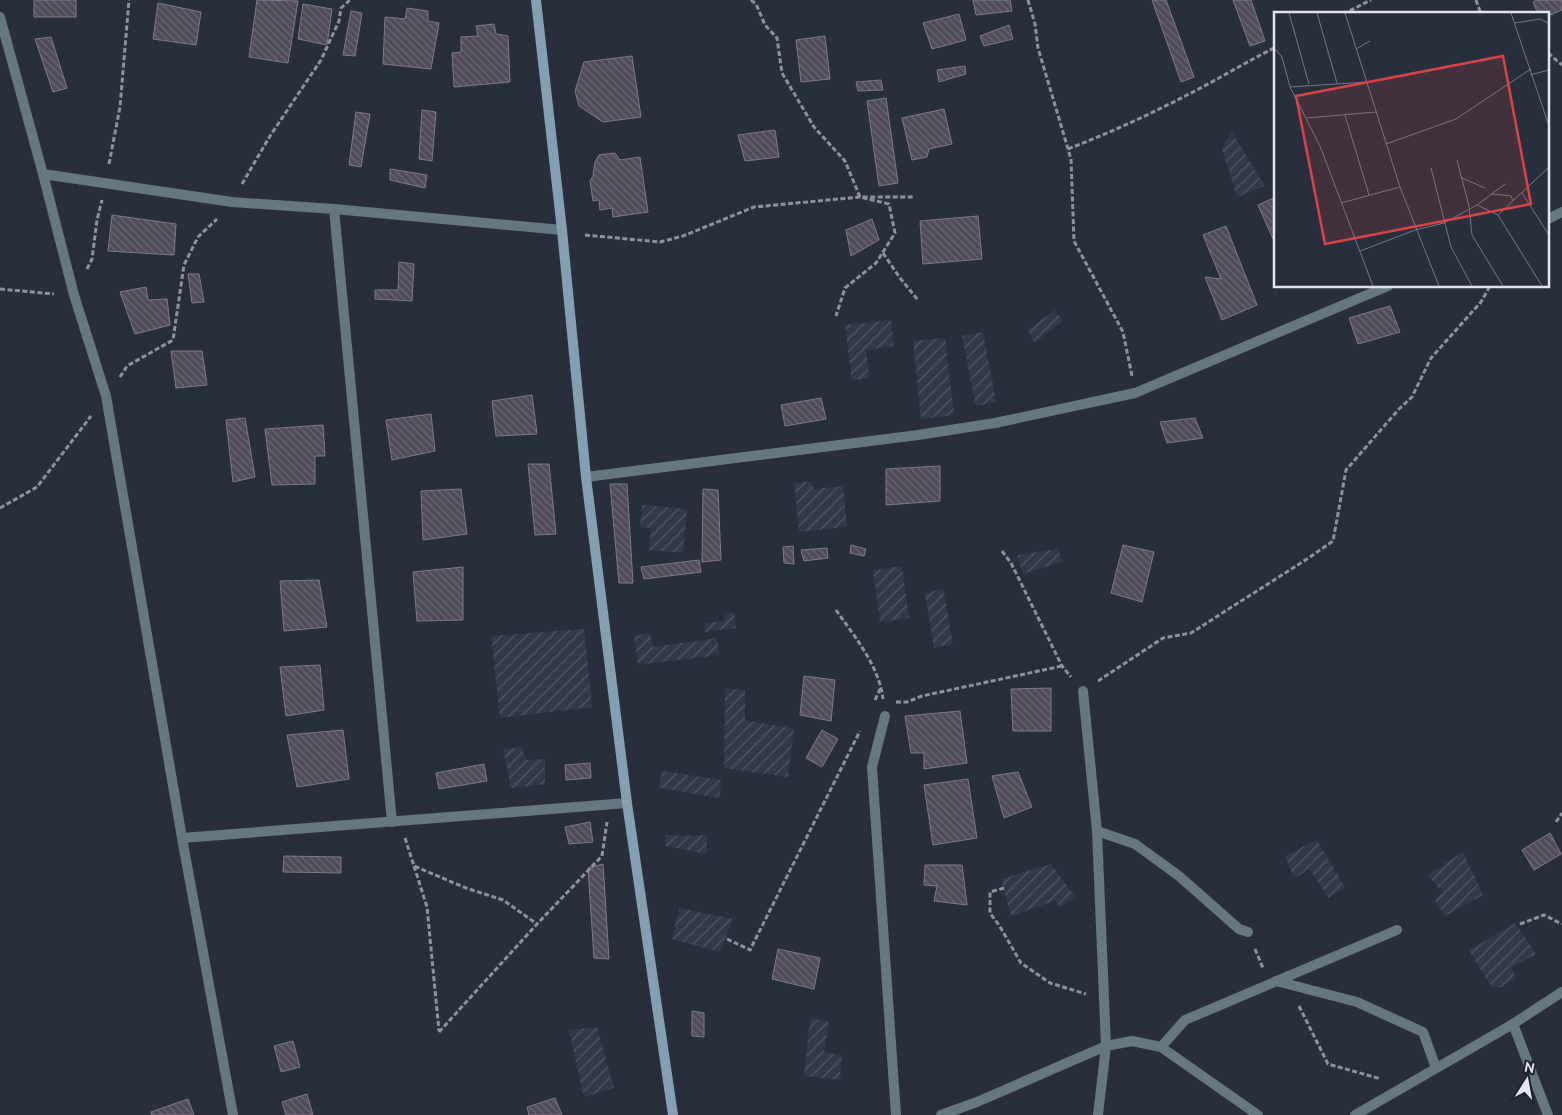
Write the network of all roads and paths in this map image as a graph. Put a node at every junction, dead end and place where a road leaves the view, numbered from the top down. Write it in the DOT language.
graph roads {
  1 [pos="129,0"];
  2 [pos="536,0"];
  3 [pos="751,0"];
  4 [pos="1028,0"];
  5 [pos="1371,0"];
  6 [pos="1476,0"];
  7 [pos="1347,12"];
  8 [pos="1480,12"];
  9 [pos="0,17"];
  10 [pos="1274,48"];
  11 [pos="1550,55"];
  12 [pos="1562,66"];
  13 [pos="1068,149"];
  14 [pos="43,174"];
  15 [pos="106,184"];
  16 [pos="860,197"];
  17 [pos="914,197"];
  18 [pos="334,209"];
  19 [pos="1562,212"];
  20 [pos="1550,217"];
  21 [pos="562,230"];
  22 [pos="585,235"];
  23 [pos="883,253"];
  24 [pos="1383,288"];
  25 [pos="1489,288"];
  26 [pos="0,289"];
  27 [pos="74,295"];
  28 [pos="918,300"];
  29 [pos="836,316"];
  30 [pos="1135,393"];
  31 [pos="106,396"];
  32 [pos="586,477"];
  33 [pos="0,508"];
  34 [pos="1002,551"];
  35 [pos="836,610"];
  36 [pos="881,688"];
  37 [pos="1083,691"];
  38 [pos="873,704"];
  39 [pos="883,704"];
  40 [pos="885,716"];
  41 [pos="861,730"];
  42 [pos="628,802"];
  43 [pos="609,804"];
  44 [pos="1562,813"];
  45 [pos="396,821"];
  46 [pos="1556,822"];
  47 [pos="1097,831"];
  48 [pos="182,838"];
  49 [pos="414,866"];
  50 [pos="1004,888"];
  51 [pos="537,924"];
  52 [pos="1520,924"];
  53 [pos="1562,924"];
  54 [pos="1397,930"];
  55 [pos="1248,932"];
  56 [pos="727,939"];
  57 [pos="1276,981"];
  58 [pos="1562,992"];
  59 [pos="1104,999"];
  60 [pos="1513,1024"];
  61 [pos="1106,1046"];
  62 [pos="1162,1047"];
  63 [pos="1436,1068"];
  64 [pos="1406,1086"];
  65 [pos="233,1115"];
  66 [pos="673,1115"];
  67 [pos="896,1115"];
  68 [pos="941,1115"];
  69 [pos="1098,1115"];
  70 [pos="1258,1115"];
  71 [pos="1355,1115"];
  72 [pos="1548,1115"];
  1 -- 15 [label="path"];
  2 -- 21 [label="street"];
  3 -- 16 [label="path"];
  4 -- 13 [label="path"];
  5 -- 7 [label="path"];
  6 -- 8 [label="path"];
  9 -- 14 [label="street"];
  10 -- 13 [label="path"];
  11 -- 12 [label="path"];
  13 -- 30 [label="path"];
  14 -- 15 [label="street"];
  14 -- 27 [label="street"];
  15 -- 18 [label="street"];
  15 -- 27 [label="path"];
  16 -- 17 [label="path"];
  16 -- 22 [label="path"];
  16 -- 23 [label="path"];
  18 -- 21 [label="street"];
  18 -- 45 [label="street"];
  19 -- 20 [label="street"];
  21 -- 32 [label="street"];
  23 -- 28 [label="path"];
  23 -- 29 [label="path"];
  24 -- 30 [label="street"];
  25 -- 37 [label="path"];
  26 -- 27 [label="path"];
  27 -- 31 [label="street"];
  30 -- 32 [label="street"];
  31 -- 33 [label="path"];
  31 -- 48 [label="street"];
  32 -- 42 [label="street"];
  34 -- 39 [label="path"];
  35 -- 36 [label="path"];
  36 -- 38 [label="path"];
  36 -- 39 [label="path"];
  37 -- 47 [label="street"];
  39 -- 40 [label="path"];
  40 -- 67 [label="street"];
  41 -- 56 [label="path"];
  42 -- 43 [label="street"];
  42 -- 66 [label="street"];
  43 -- 45 [label="street"];
  43 -- 51 [label="path"];
  44 -- 46 [label="path"];
  45 -- 48 [label="street"];
  45 -- 49 [label="path"];
  47 -- 55 [label="street"];
  47 -- 59 [label="street"];
  48 -- 65 [label="street"];
  49 -- 51 [label="path"];
  49 -- 51 [label="path"];
  50 -- 59 [label="path"];
  52 -- 53 [label="path"];
  54 -- 57 [label="street"];
  55 -- 57 [label="path"];
  57 -- 62 [label="street"];
  57 -- 63 [label="street"];
  57 -- 64 [label="path"];
  58 -- 60 [label="street"];
  59 -- 61 [label="street"];
  60 -- 63 [label="street"];
  60 -- 72 [label="street"];
  61 -- 62 [label="street"];
  61 -- 68 [label="street"];
  61 -- 69 [label="street"];
  62 -- 70 [label="street"];
  63 -- 64 [label="street"];
  64 -- 71 [label="street"];
}
